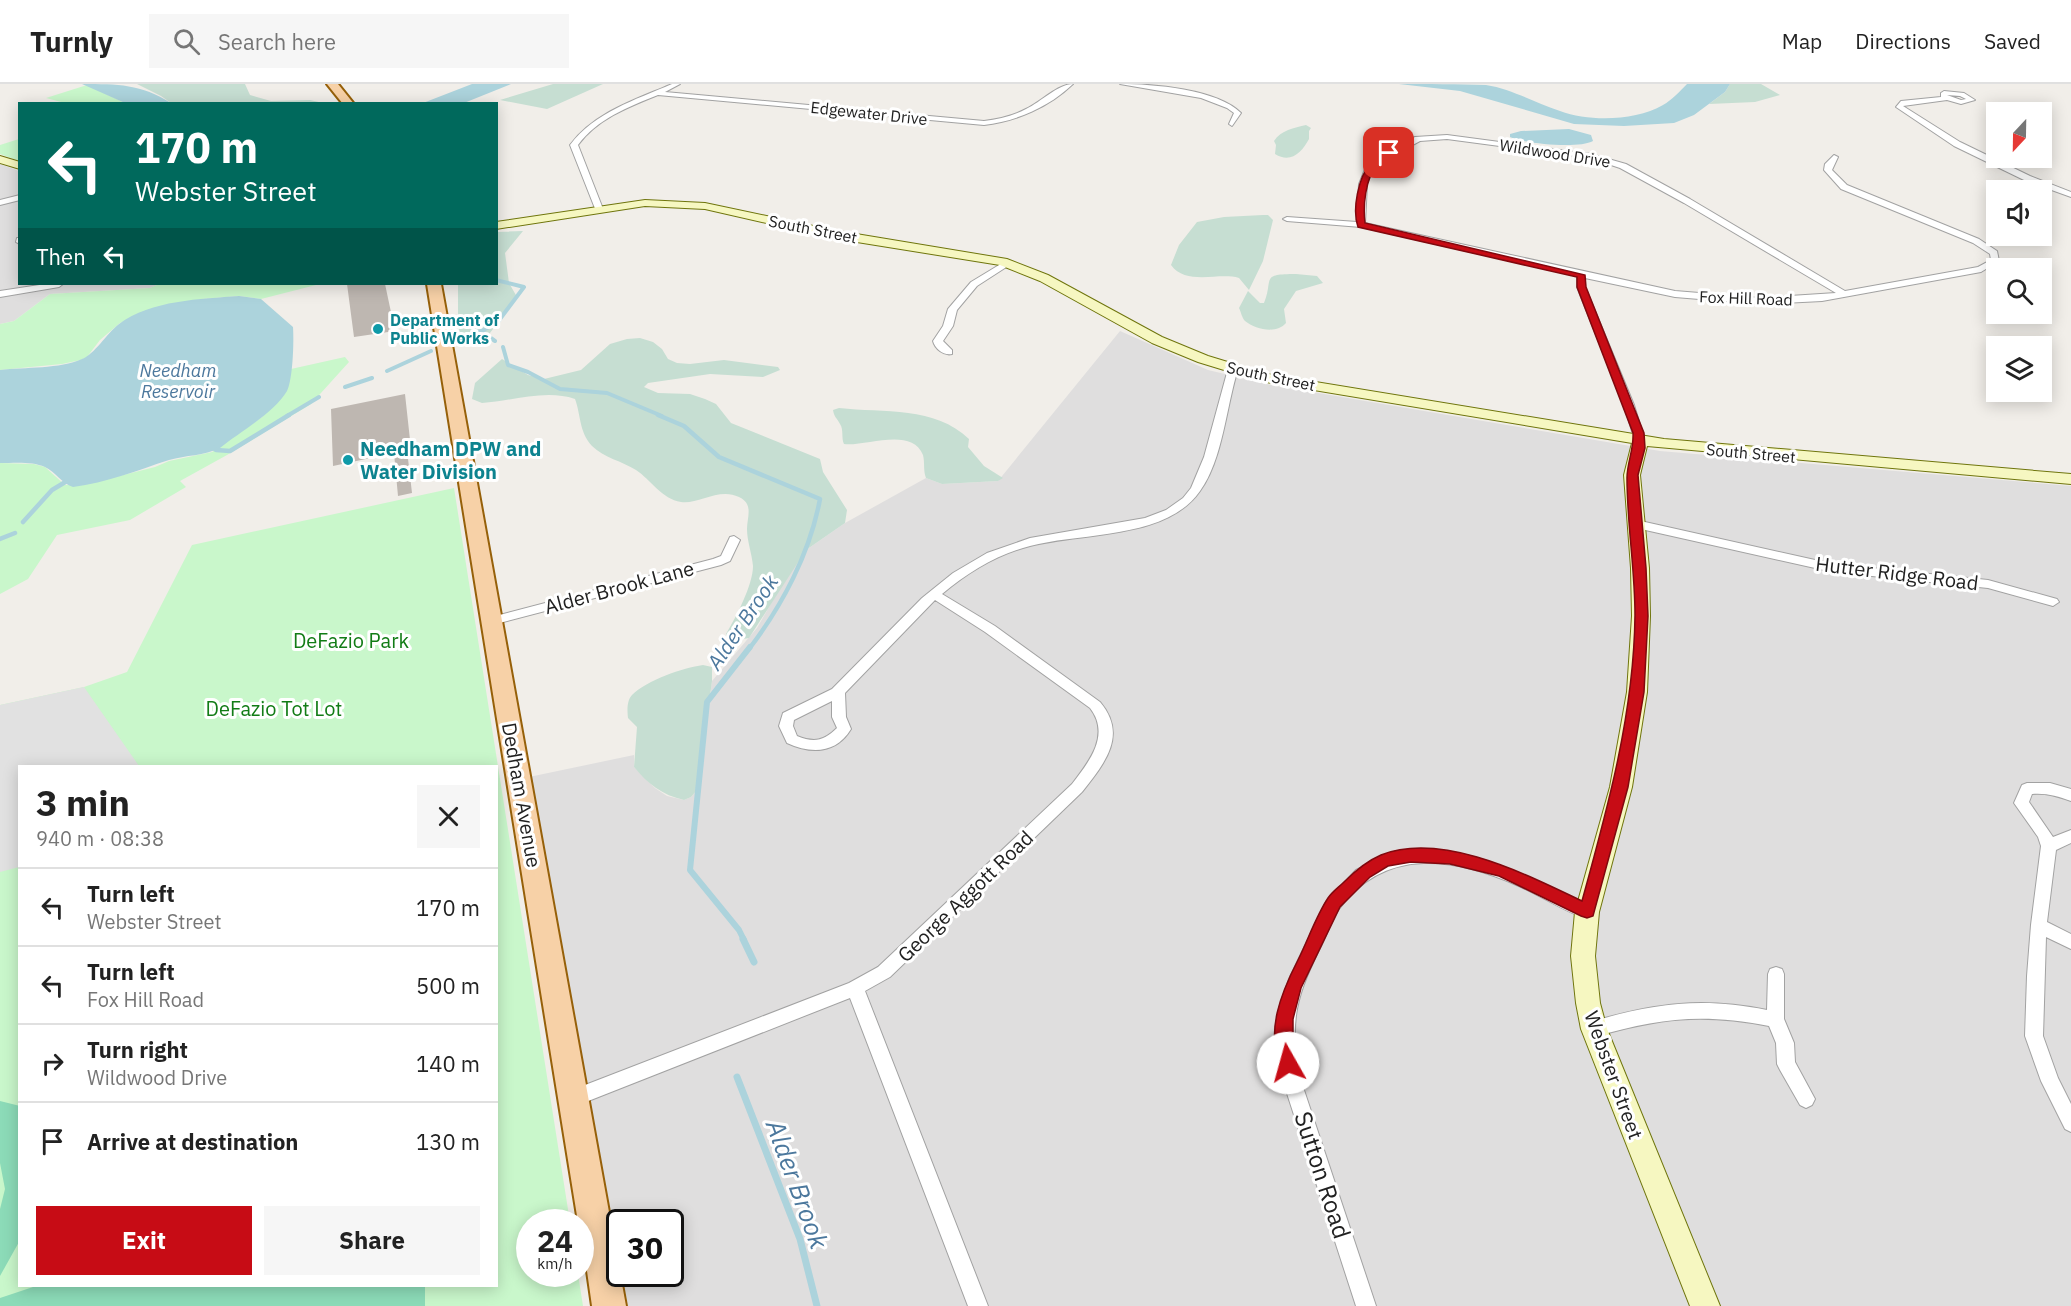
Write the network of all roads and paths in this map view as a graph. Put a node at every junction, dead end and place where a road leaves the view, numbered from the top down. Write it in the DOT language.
graph roads {
  1 [pos="332,84"];
  2 [pos="677,84"];
  3 [pos="1070,84"];
  4 [pos="1123,84"];
  5 [pos="658,93"];
  6 [pos="1946,98"];
  7 [pos="347,102"];
  8 [pos="1232,124"];
  9 [pos="1834,157"];
  10 [pos="0,159"];
  11 [pos="18,165"];
  12 [pos="2071,195"];
  13 [pos="18,198"];
  14 [pos="0,204"];
  15 [pos="599,209"];
  16 [pos="1287,219"];
  17 [pos="1361,225"];
  18 [pos="498,226"];
  19 [pos="1007,264"];
  20 [pos="1581,275"];
  21 [pos="53,285"];
  22 [pos="434,285"];
  23 [pos="0,294"];
  24 [pos="1844,294"];
  25 [pos="949,352"];
  26 [pos="1233,369"];
  27 [pos="1640,441"];
  28 [pos="2071,478"];
  29 [pos="1636,524"];
  30 [pos="734,540"];
  31 [pos="934,594"];
  32 [pos="2052,602"];
  33 [pos="492,621"];
  34 [pos="838,691"];
  35 [pos="2071,795"];
  36 [pos="2071,836"];
  37 [pos="2049,846"];
  38 [pos="1587,912"];
  39 [pos="2039,925"];
  40 [pos="2071,942"];
  41 [pos="1776,974"];
  42 [pos="855,988"];
  43 [pos="1775,1019"];
  44 [pos="1594,1029"];
  45 [pos="573,1098"];
  46 [pos="1806,1099"];
  47 [pos="2071,1123"];
  48 [pos="609,1306"];
  49 [pos="978,1306"];
  50 [pos="1366,1306"];
  51 [pos="1705,1306"];
  1 -- 7 [label="main road"];
  2 -- 5 [label="street"];
  3 -- 5 [label="street, Edgewater Drive"];
  4 -- 8 [label="street"];
  5 -- 15 [label="street"];
  6 -- 12 [label="street"];
  9 -- 24 [label="street, Fox Hill Road"];
  10 -- 11 [label="street"];
  13 -- 14 [label="street"];
  15 -- 18 [label="street, South Street"];
  15 -- 19 [label="street, South Street"];
  16 -- 17 [label="street, Fox Hill Road"];
  17 -- 20 [label="street, Fox Hill Road"];
  17 -- 24 [label="street, Wildwood Drive"];
  19 -- 25 [label="street"];
  19 -- 26 [label="street, South Street"];
  20 -- 24 [label="street, Fox Hill Road"];
  20 -- 27 [label="street"];
  21 -- 23 [label="street"];
  22 -- 33 [label="main road, Dedham Avenue"];
  26 -- 27 [label="street, South Street"];
  26 -- 31 [label="street"];
  27 -- 28 [label="street, South Street"];
  27 -- 29 [label="street, Webster Street"];
  29 -- 32 [label="street, Hutter Ridge Road"];
  29 -- 38 [label="street, Webster Street"];
  30 -- 33 [label="street, Alder Brook Lane"];
  31 -- 34 [label="street"];
  31 -- 42 [label="street, George Aggott Road"];
  33 -- 45 [label="main road, Dedham Avenue"];
  34 -- 34 [label="street"];
  35 -- 37 [label="street"];
  36 -- 37 [label="street"];
  37 -- 39 [label="street"];
  38 -- 44 [label="street, Webster Street"];
  38 -- 50 [label="street, Sutton Road"];
  39 -- 40 [label="street"];
  39 -- 47 [label="street"];
  41 -- 43 [label="street"];
  42 -- 45 [label="street, George Aggott Road"];
  42 -- 49 [label="street"];
  43 -- 44 [label="street"];
  43 -- 46 [label="street"];
  44 -- 51 [label="street, Webster Street"];
  45 -- 48 [label="main road, Dedham Avenue"];
}
